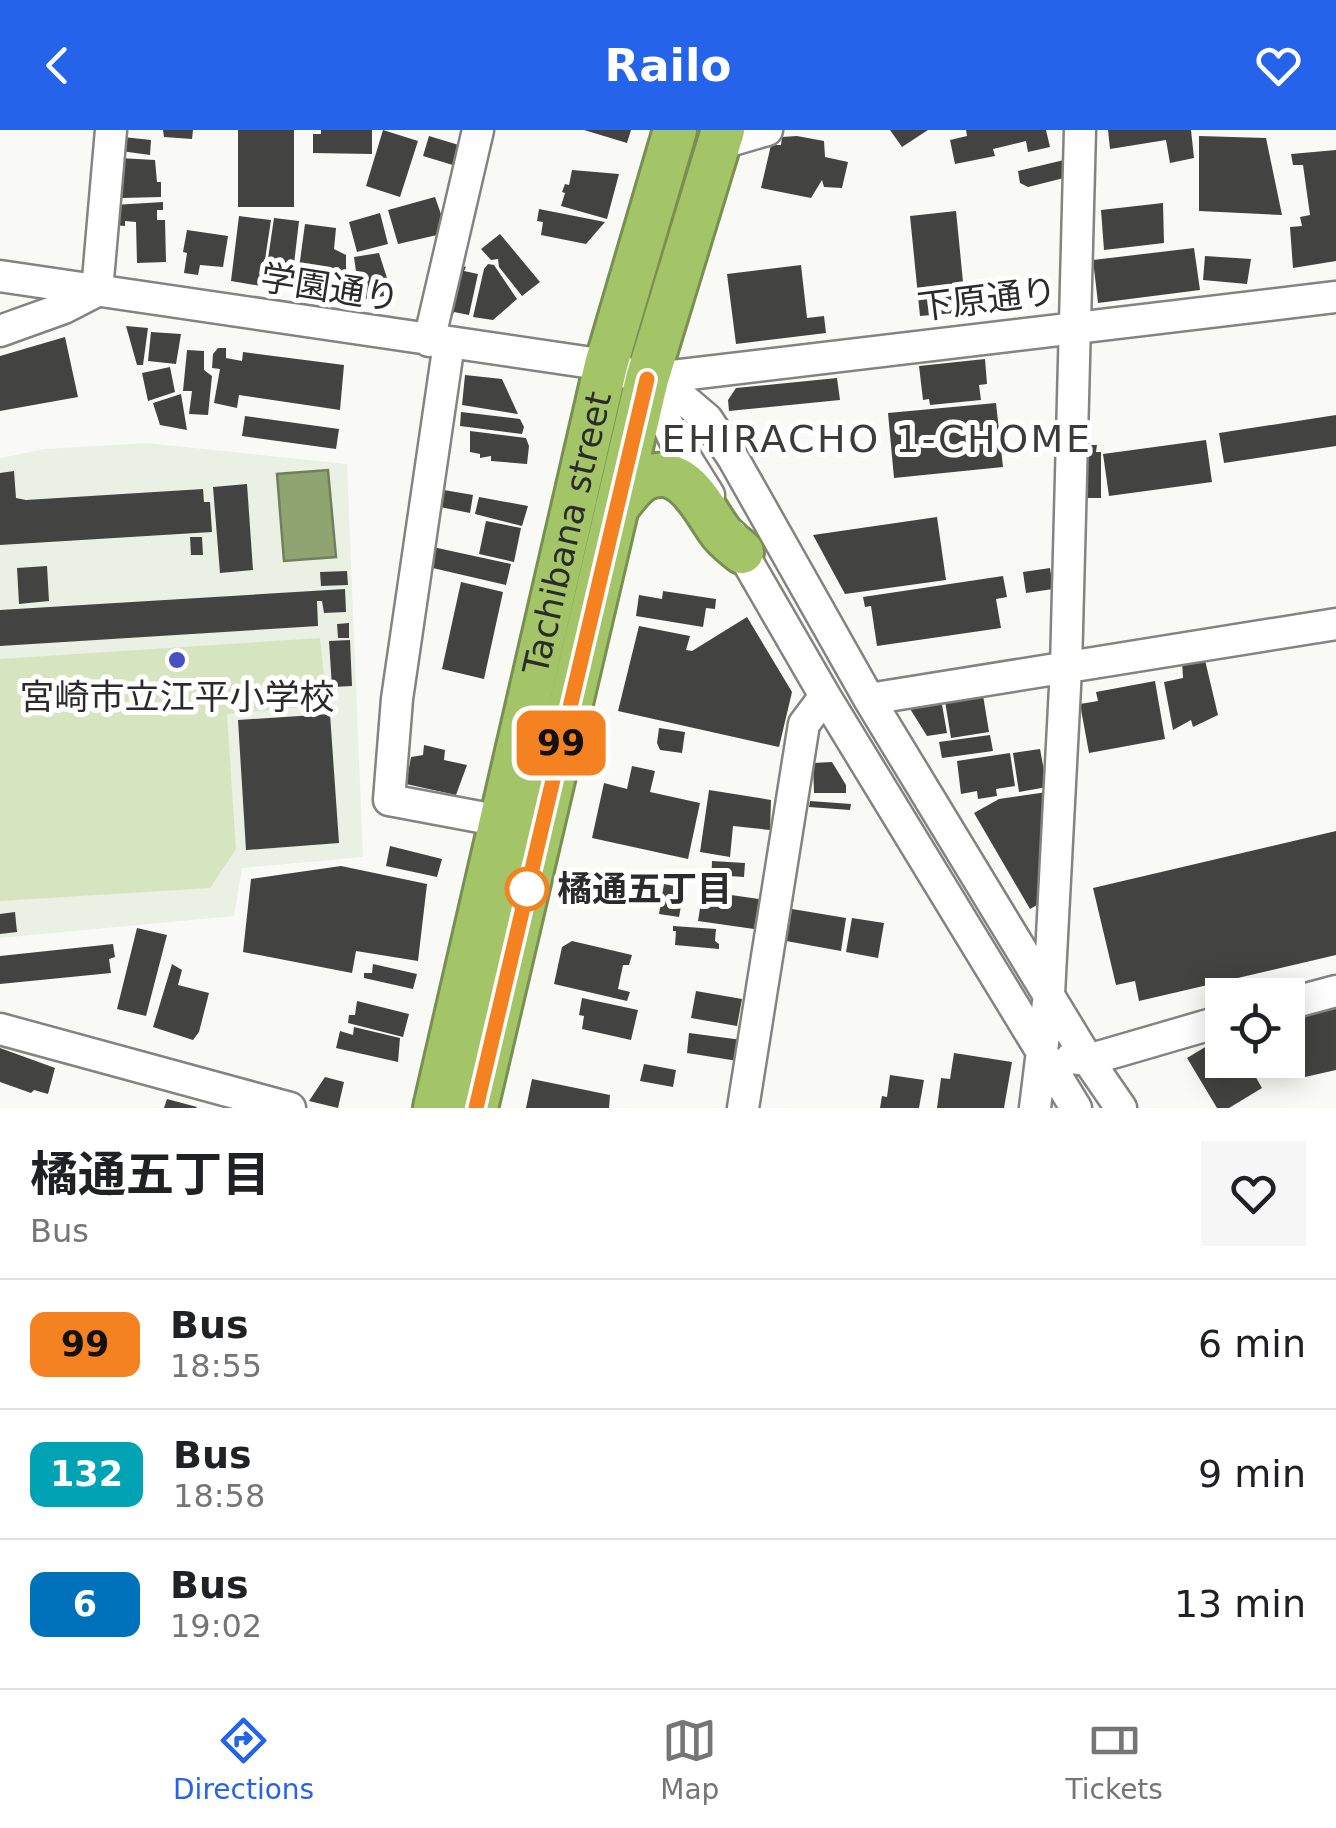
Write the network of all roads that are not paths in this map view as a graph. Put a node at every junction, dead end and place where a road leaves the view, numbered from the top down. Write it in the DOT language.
graph roads {
  1 [pos="111,130"];
  2 [pos="478,130"];
  3 [pos="675,130"];
  4 [pos="767,130"];
  5 [pos="1080,130"];
  6 [pos="721,137"];
  7 [pos="0,276"];
  8 [pos="96,291"];
  9 [pos="1336,297"];
  10 [pos="1075,326"];
  11 [pos="0,330"];
  12 [pos="439,342"];
  13 [pos="606,365"];
  14 [pos="647,379"];
  15 [pos="617,507"];
  16 [pos="742,552"];
  17 [pos="1336,624"];
  18 [pos="1066,668"];
  19 [pos="825,696"];
  20 [pos="869,699"];
  21 [pos="501,821"];
  22 [pos="1336,991"];
  23 [pos="1050,994"];
  24 [pos="1305,999"];
  25 [pos="1205,1026"];
  26 [pos="0,1030"];
  27 [pos="1043,1054"];
  28 [pos="1088,1060"];
  29 [pos="276,1106"];
  30 [pos="435,1108"];
  31 [pos="476,1108"];
  32 [pos="743,1108"];
  33 [pos="1035,1108"];
  34 [pos="1076,1108"];
  35 [pos="1121,1108"];
  1 -- 8 [label="street"];
  2 -- 12 [label="street"];
  3 -- 13 [label="highway, Tachibana street"];
  4 -- 6 [label="street"];
  5 -- 10 [label="street"];
  6 -- 14 [label="highway, Tachibana street"];
  7 -- 8 [label="street, 学園通り"];
  8 -- 11 [label="street"];
  8 -- 12 [label="street, 学園通り"];
  9 -- 10 [label="street, 下原通り"];
  10 -- 14 [label="street, 下原通り"];
  10 -- 18 [label="street"];
  12 -- 13 [label="street, 学園通り"];
  12 -- 21 [label="street"];
  13 -- 14 [label="street, 学園通り"];
  13 -- 21 [label="highway, Tachibana street"];
  14 -- 15 [label="highway, Tachibana street"];
  14 -- 16 [label="street"];
  14 -- 20 [label="street"];
  15 -- 16 [label="highway"];
  15 -- 31 [label="highway, Tachibana street"];
  16 -- 19 [label="street"];
  17 -- 18 [label="street"];
  18 -- 20 [label="street"];
  18 -- 23 [label="street"];
  19 -- 27 [label="street"];
  19 -- 32 [label="street"];
  20 -- 23 [label="street"];
  21 -- 30 [label="highway, Tachibana street"];
  22 -- 24 [label="street"];
  23 -- 27 [label="street"];
  23 -- 28 [label="street"];
  25 -- 28 [label="street"];
  26 -- 29 [label="street"];
  27 -- 28 [label="street"];
  27 -- 33 [label="street"];
  27 -- 34 [label="street"];
  28 -- 35 [label="street"];
}
